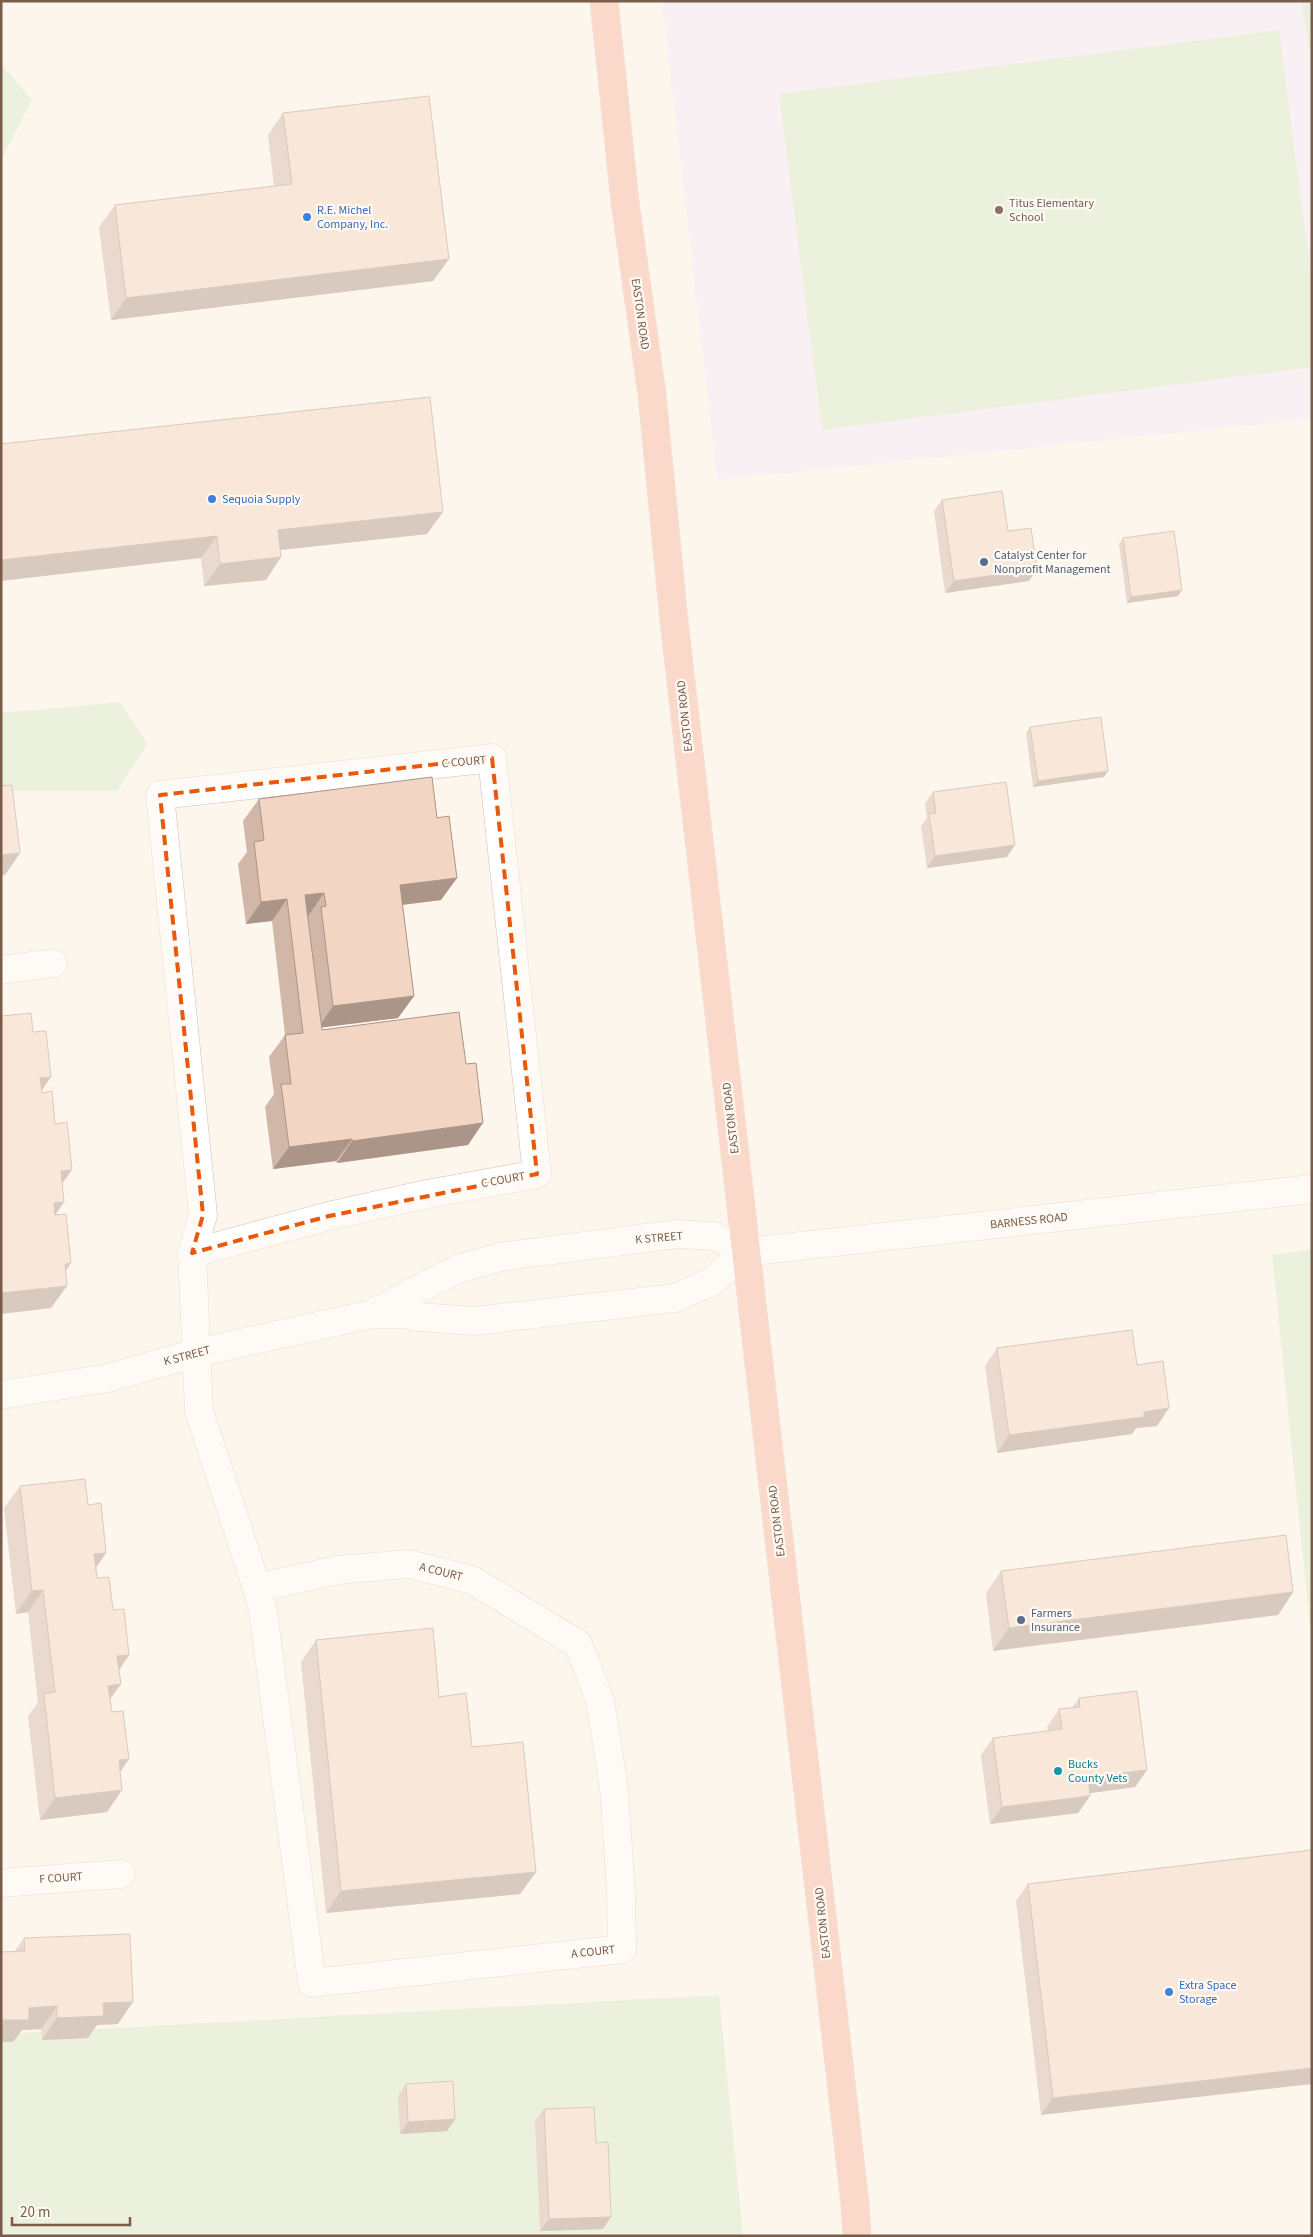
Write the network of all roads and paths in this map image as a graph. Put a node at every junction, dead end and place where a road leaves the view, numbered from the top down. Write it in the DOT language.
graph roads {
  1 [pos="604,1"];
  2 [pos="53,963"];
  3 [pos="1,970"];
  4 [pos="1312,1189"];
  5 [pos="746,1252"];
  6 [pos="192,1254"];
  7 [pos="372,1314"];
  8 [pos="196,1353"];
  9 [pos="1,1395"];
  10 [pos="257,1588"];
  11 [pos="121,1874"];
  12 [pos="1,1883"];
  13 [pos="857,2236"];
  1 -- 5 [label="highway, EASTON ROAD"];
  2 -- 3 [label="street"];
  4 -- 5 [label="street, BARNESS ROAD"];
  5 -- 7 [label="street, K STREET"];
  5 -- 7 [label="street, K STREET"];
  5 -- 13 [label="highway, EASTON ROAD"];
  6 -- 6 [label="street, C COURT"];
  6 -- 8 [label="street, C COURT"];
  7 -- 8 [label="street, K STREET"];
  8 -- 9 [label="street, K STREET"];
  8 -- 10 [label="street, A COURT"];
  10 -- 10 [label="street, A COURT"];
  11 -- 12 [label="street, F COURT"];
}
